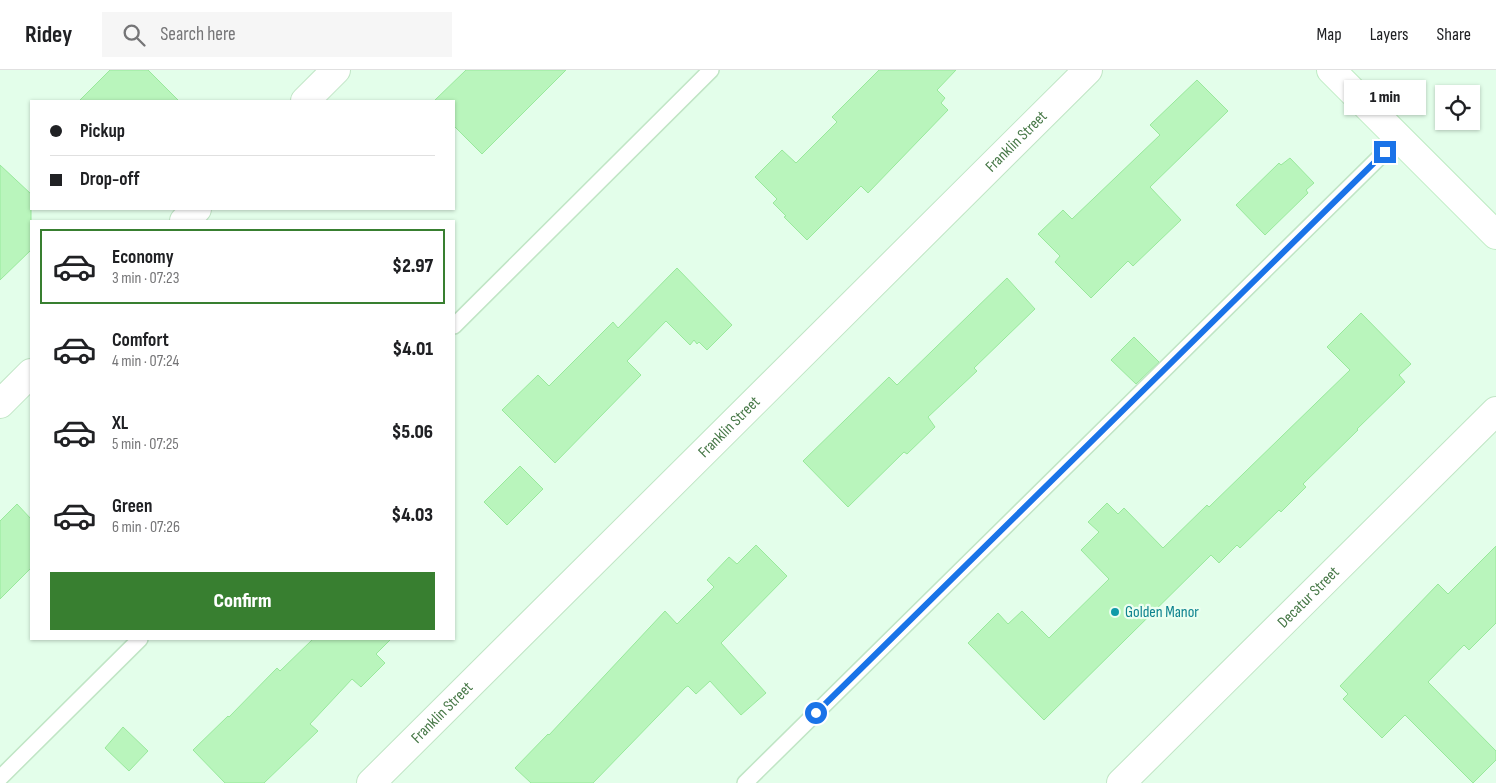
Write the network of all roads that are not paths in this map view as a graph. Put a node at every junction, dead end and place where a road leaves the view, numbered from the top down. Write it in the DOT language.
graph roads {
  1 [pos="336,70"];
  2 [pos="711,70"];
  3 [pos="1088,70"];
  4 [pos="1331,70"];
  5 [pos="306,100"];
  6 [pos="1399,138"];
  7 [pos="196,210"];
  8 [pos="185,220"];
  9 [pos="1496,235"];
  10 [pos="455,325"];
  11 [pos="30,374"];
  12 [pos="0,404"];
  13 [pos="1496,411"];
  14 [pos="139,640"];
  15 [pos="0,778"];
  16 [pos="371,783"];
  17 [pos="745,783"];
  18 [pos="1121,783"];
  1 -- 5 [label="street"];
  2 -- 10 [label="lane"];
  3 -- 16 [label="street, Franklin Street"];
  4 -- 6 [label="street"];
  6 -- 9 [label="street"];
  6 -- 17 [label="lane"];
  7 -- 8 [label="street"];
  11 -- 12 [label="street"];
  13 -- 18 [label="street, Decatur Street"];
  14 -- 15 [label="lane"];
}
